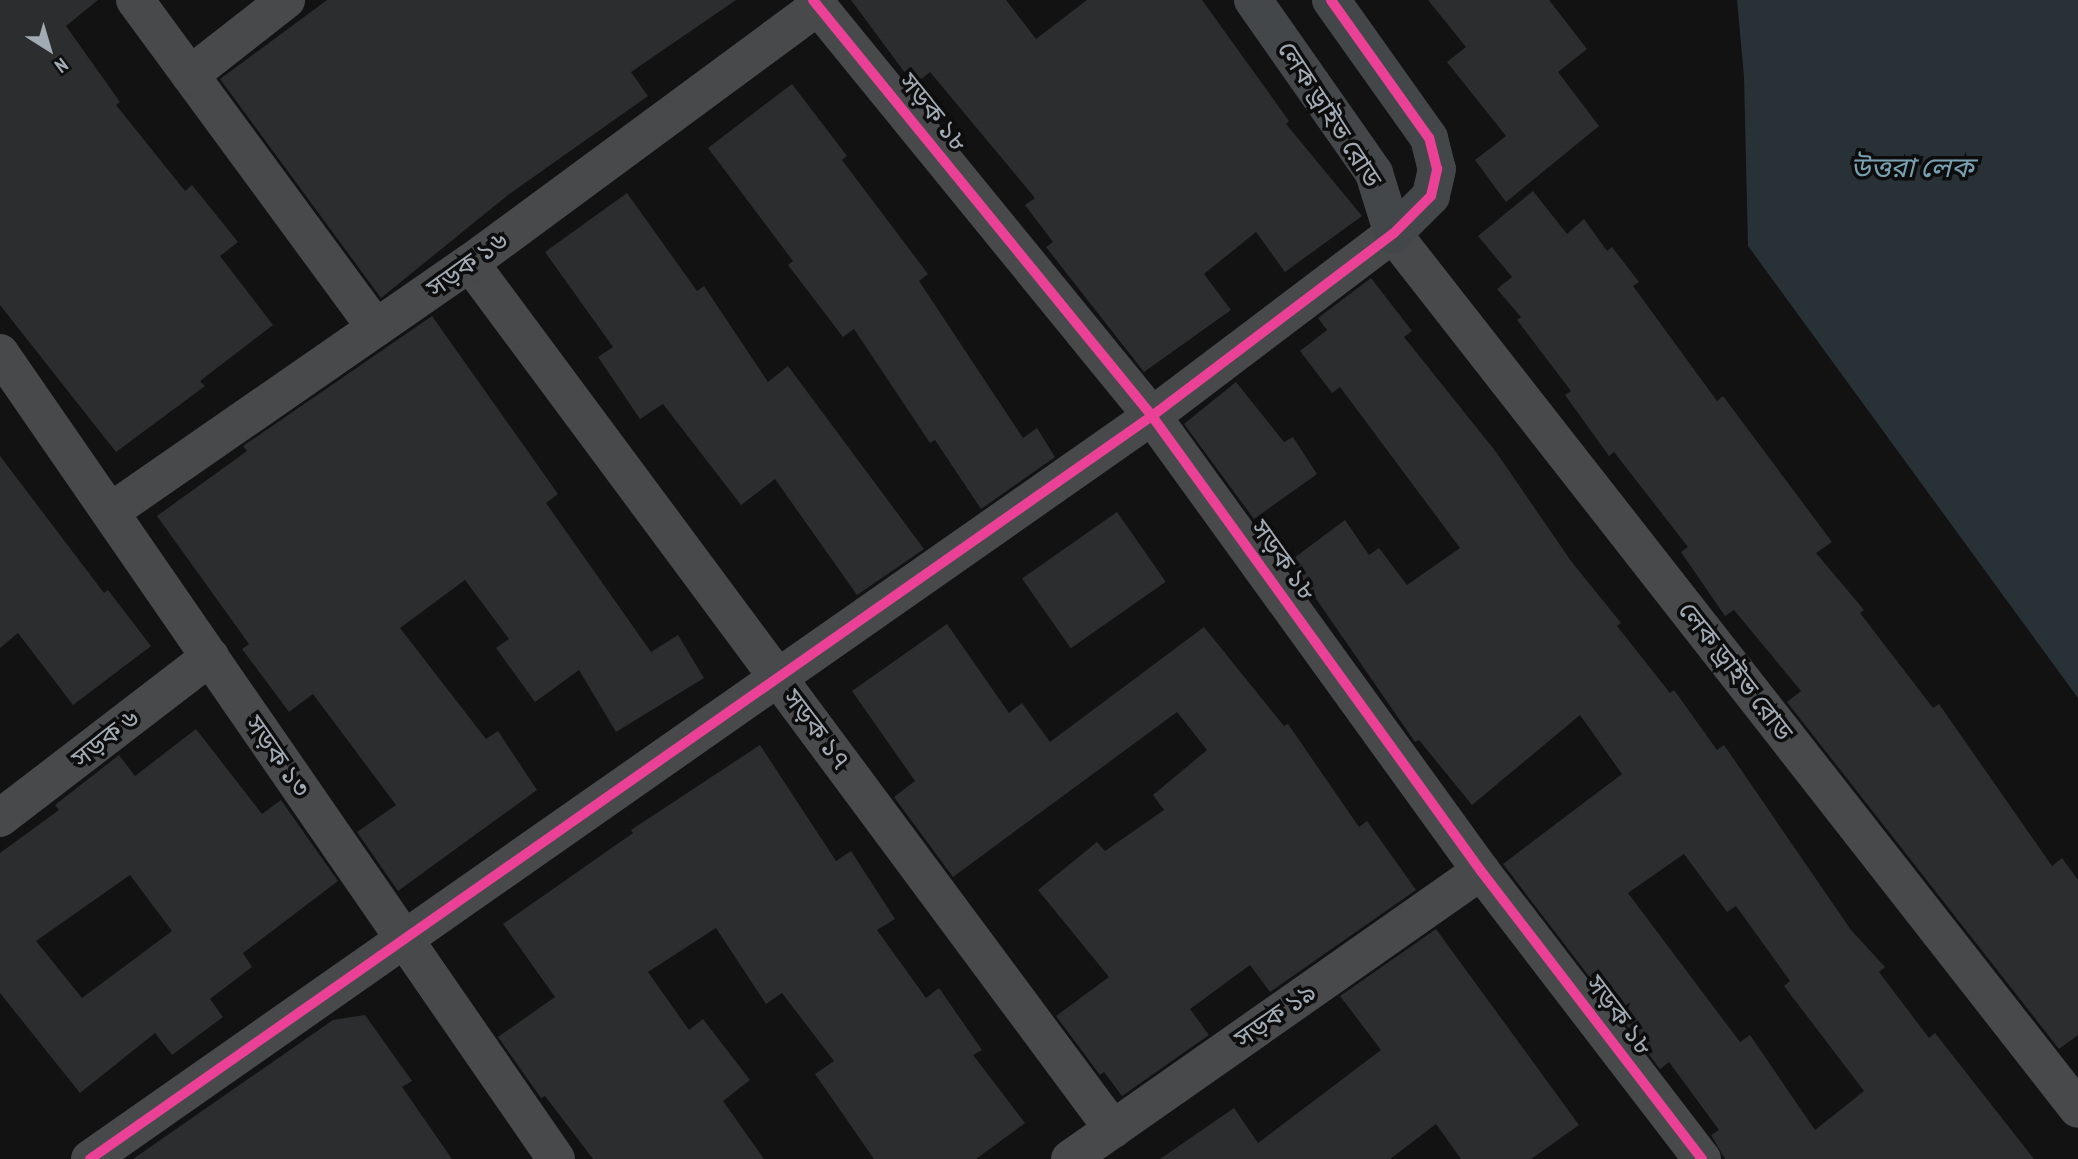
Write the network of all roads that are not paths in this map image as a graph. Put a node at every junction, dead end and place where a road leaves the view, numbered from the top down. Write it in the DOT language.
graph roads {
  1 [pos="135,0"];
  2 [pos="286,0"];
  3 [pos="1253,0"];
  4 [pos="1331,0"];
  5 [pos="816,3"];
  6 [pos="190,75"];
  7 [pos="1394,233"];
  8 [pos="470,263"];
  9 [pos="376,328"];
  10 [pos="0,353"];
  11 [pos="1152,415"];
  12 [pos="110,512"];
  13 [pos="210,657"];
  14 [pos="778,677"];
  15 [pos="0,818"];
  16 [pos="1481,871"];
  17 [pos="404,939"];
  18 [pos="2078,1109"];
  19 [pos="1113,1129"];
  20 [pos="90,1159"];
  21 [pos="556,1159"];
  22 [pos="1070,1159"];
  23 [pos="1702,1159"];
  1 -- 6 [label="street"];
  2 -- 6 [label="street"];
  3 -- 7 [label="street, লেক ড্রাইভ রোড"];
  4 -- 7 [label="street"];
  5 -- 8 [label="street, সড়ক ১৬"];
  5 -- 11 [label="street, সড়ক ১৮"];
  6 -- 9 [label="street"];
  7 -- 11 [label="street"];
  7 -- 18 [label="street, লেক ড্রাইভ রোড"];
  8 -- 9 [label="street, সড়ক ১৬"];
  8 -- 14 [label="street, সড়ক ১৭"];
  9 -- 12 [label="street, সড়ক ১৬"];
  10 -- 12 [label="street, সড়ক ১৩"];
  11 -- 14 [label="street"];
  11 -- 16 [label="street, সড়ক ১৮"];
  12 -- 13 [label="street, সড়ক ১৩"];
  13 -- 15 [label="street, সড়ক ৬"];
  13 -- 17 [label="street, সড়ক ১৩"];
  14 -- 17 [label="street"];
  14 -- 19 [label="street, সড়ক ১৭"];
  16 -- 19 [label="street, সড়ক ১৯"];
  16 -- 23 [label="street, সড়ক ১৮"];
  17 -- 20 [label="street"];
  17 -- 21 [label="street, সড়ক ১৩"];
  19 -- 22 [label="street, সড়ক ১৯"];
}
